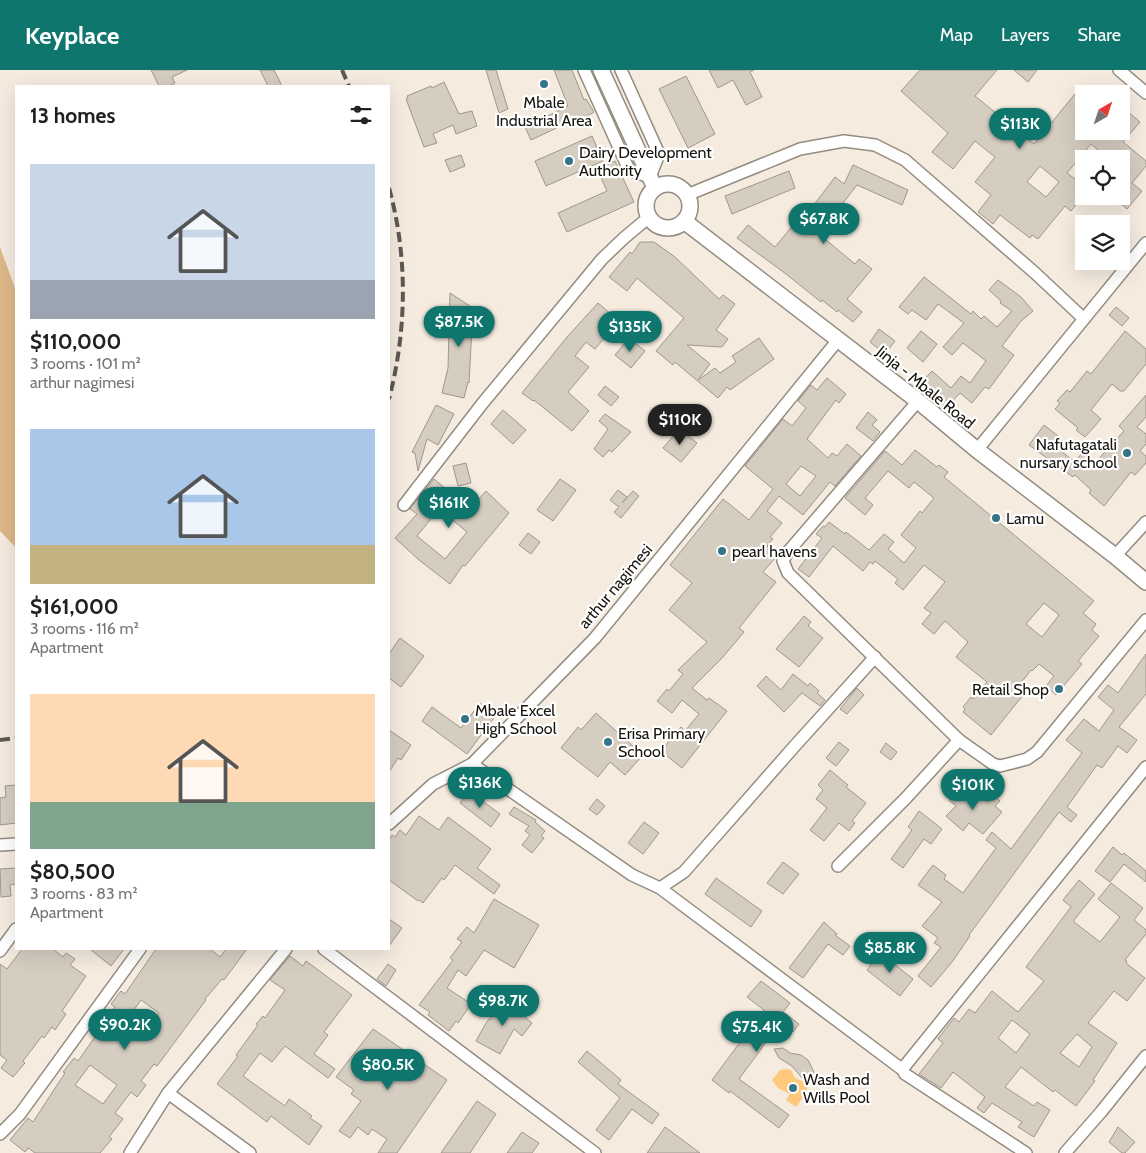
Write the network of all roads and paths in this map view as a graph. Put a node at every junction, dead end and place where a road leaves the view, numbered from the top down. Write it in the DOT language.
graph roads {
  1 [pos="584,70"];
  2 [pos="601,70"];
  3 [pos="621,70"];
  4 [pos="1119,70"];
  5 [pos="1146,93"];
  6 [pos="652,183"];
  7 [pos="686,195"];
  8 [pos="649,217"];
  9 [pos="684,220"];
  10 [pos="1146,244"];
  11 [pos="1083,318"];
  12 [pos="838,340"];
  13 [pos="918,401"];
  14 [pos="977,450"];
  15 [pos="404,505"];
  16 [pos="1146,522"];
  17 [pos="1115,556"];
  18 [pos="1146,582"];
  19 [pos="1146,620"];
  20 [pos="875,657"];
  21 [pos="959,740"];
  22 [pos="472,764"];
  23 [pos="1146,767"];
  24 [pos="390,823"];
  25 [pos="15,844"];
  26 [pos="0,845"];
  27 [pos="838,866"];
  28 [pos="660,888"];
  29 [pos="15,930"];
  30 [pos="139,950"];
  31 [pos="285,950"];
  32 [pos="325,950"];
  33 [pos="0,951"];
  34 [pos="1146,1056"];
  35 [pos="903,1070"];
  36 [pos="168,1093"];
  37 [pos="0,1134"];
  38 [pos="130,1153"];
  39 [pos="250,1153"];
  40 [pos="595,1153"];
  41 [pos="1026,1153"];
  42 [pos="1065,1153"];
  1 -- 6 [label="street"];
  2 -- 6 [label="main road"];
  3 -- 6 [label="street"];
  4 -- 5 [label="street"];
  6 -- 7 [label="main road"];
  6 -- 8 [label="main road"];
  7 -- 9 [label="main road"];
  7 -- 11 [label="street"];
  8 -- 9 [label="main road"];
  8 -- 15 [label="street"];
  9 -- 12 [label="main road, Jinja - Mbale Road"];
  10 -- 11 [label="street"];
  11 -- 14 [label="street"];
  12 -- 13 [label="main road, Jinja - Mbale Road"];
  12 -- 22 [label="street, arthur nagimesi"];
  13 -- 14 [label="main road, Jinja - Mbale Road"];
  13 -- 20 [label="street"];
  14 -- 17 [label="main road, Jinja - Mbale Road"];
  16 -- 17 [label="street"];
  17 -- 18 [label="main road, Jinja - Mbale Road"];
  19 -- 21 [label="street"];
  20 -- 21 [label="street"];
  20 -- 28 [label="street"];
  21 -- 27 [label="street"];
  22 -- 24 [label="street, arthur nagimesi"];
  22 -- 28 [label="street"];
  23 -- 35 [label="street"];
  25 -- 26 [label="street"];
  28 -- 35 [label="street"];
  29 -- 33 [label="street"];
  30 -- 37 [label="street"];
  31 -- 36 [label="street"];
  32 -- 40 [label="street"];
  34 -- 42 [label="street"];
  35 -- 41 [label="street"];
  36 -- 38 [label="street"];
  36 -- 39 [label="street"];
}
